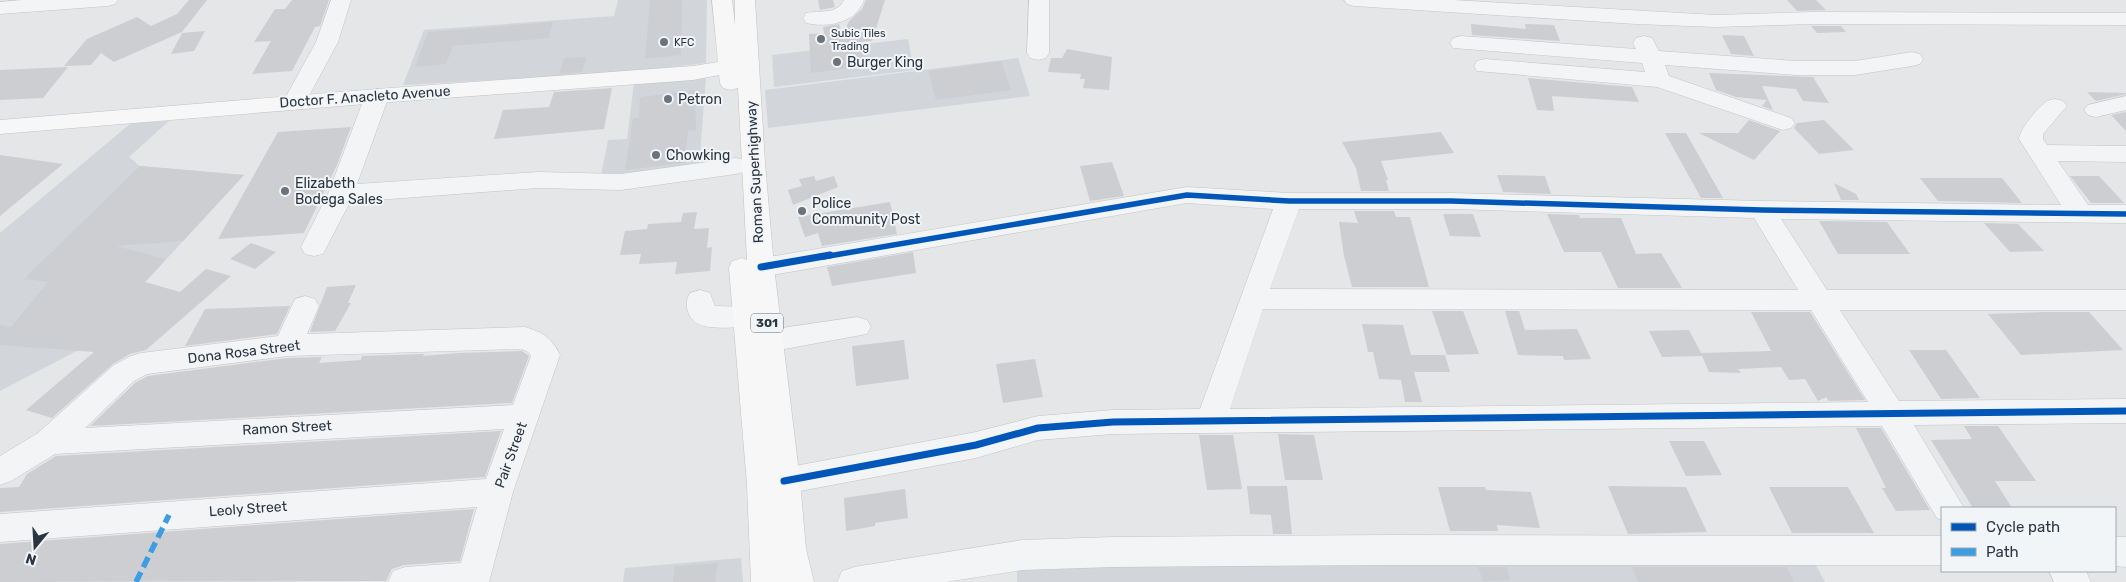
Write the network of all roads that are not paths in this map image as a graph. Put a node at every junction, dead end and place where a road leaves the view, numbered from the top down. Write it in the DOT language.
graph roads {
  1 [pos="108,0"];
  2 [pos="341,0"];
  3 [pos="722,0"];
  4 [pos="745,0"];
  5 [pos="854,0"];
  6 [pos="1039,0"];
  7 [pos="1354,0"];
  8 [pos="1384,1"];
  9 [pos="39,3"];
  10 [pos="1495,5"];
  11 [pos="0,8"];
  12 [pos="1582,8"];
  13 [pos="1630,9"];
  14 [pos="814,18"];
  15 [pos="2126,19"];
  16 [pos="1461,44"];
  17 [pos="1038,53"];
  18 [pos="1649,57"];
  19 [pos="1912,59"];
  20 [pos="739,65"];
  21 [pos="1485,66"];
  22 [pos="1660,80"];
  23 [pos="377,96"];
  24 [pos="295,102"];
  25 [pos="2126,103"];
  26 [pos="2056,106"];
  27 [pos="2096,110"];
  28 [pos="1783,123"];
  29 [pos="0,127"];
  30 [pos="2039,152"];
  31 [pos="2126,154"];
  32 [pos="736,166"];
  33 [pos="341,194"];
  34 [pos="1289,201"];
  35 [pos="1762,210"];
  36 [pos="2080,213"];
  37 [pos="2126,214"];
  38 [pos="314,247"];
  39 [pos="761,267"];
  40 [pos="1253,299"];
  41 [pos="700,300"];
  42 [pos="1819,300"];
  43 [pos="2126,300"];
  44 [pos="305,306"];
  45 [pos="747,316"];
  46 [pos="857,327"];
  47 [pos="526,338"];
  48 [pos="768,341"];
  49 [pos="288,345"];
  50 [pos="2126,411"];
  51 [pos="1891,414"];
  52 [pos="525,416"];
  53 [pos="1211,421"];
  54 [pos="49,442"];
  55 [pos="0,472"];
  56 [pos="784,481"];
  57 [pos="497,492"];
  58 [pos="1947,507"];
  59 [pos="0,528"];
  60 [pos="1941,551"];
  61 [pos="473,579"];
  62 [pos="406,582"];
  63 [pos="768,582"];
  64 [pos="797,582"];
  65 [pos="854,582"];
  1 -- 9 [label="street"];
  2 -- 24 [label="street"];
  3 -- 20 [label="main road, Roman Superhighway / 301"];
  4 -- 20 [label="main road, Roman Superhighway / 301"];
  5 -- 14 [label="street"];
  6 -- 17 [label="street"];
  7 -- 8 [label="street"];
  8 -- 10 [label="street"];
  9 -- 11 [label="street"];
  10 -- 12 [label="street"];
  12 -- 13 [label="street"];
  13 -- 15 [label="street"];
  13 -- 18 [label="street"];
  16 -- 18 [label="street"];
  18 -- 19 [label="street"];
  18 -- 22 [label="street"];
  20 -- 23 [label="main road, Doctor F. Anacleto Avenue"];
  20 -- 32 [label="main road, Roman Superhighway / 301"];
  20 -- 39 [label="main road, Roman Superhighway / 301"];
  21 -- 22 [label="street"];
  22 -- 28 [label="street"];
  23 -- 24 [label="main road, Doctor F. Anacleto Avenue"];
  23 -- 33 [label="street"];
  24 -- 29 [label="main road, Doctor F. Anacleto Avenue"];
  25 -- 27 [label="street"];
  26 -- 30 [label="street"];
  30 -- 31 [label="street"];
  30 -- 36 [label="street"];
  32 -- 33 [label="street"];
  32 -- 45 [label="main road, Roman Superhighway / 301"];
  33 -- 38 [label="street"];
  34 -- 35 [label="street"];
  34 -- 39 [label="street"];
  34 -- 40 [label="street"];
  35 -- 36 [label="street"];
  35 -- 42 [label="street"];
  36 -- 37 [label="street"];
  39 -- 48 [label="main road, Roman Superhighway / 301"];
  40 -- 42 [label="street"];
  40 -- 53 [label="street"];
  41 -- 45 [label="street"];
  42 -- 43 [label="street"];
  42 -- 51 [label="street"];
  44 -- 49 [label="street"];
  45 -- 63 [label="main road, Roman Superhighway / 301"];
  46 -- 48 [label="street"];
  47 -- 49 [label="street, Dona Rosa Street"];
  47 -- 52 [label="street, Pair Street"];
  48 -- 56 [label="main road, Roman Superhighway / 301"];
  49 -- 54 [label="street, Dona Rosa Street"];
  50 -- 51 [label="street"];
  51 -- 53 [label="street"];
  51 -- 58 [label="street"];
  52 -- 54 [label="street, Ramon Street"];
  52 -- 57 [label="street, Pair Street"];
  53 -- 56 [label="street"];
  54 -- 55 [label="street, Dona Rosa Street"];
  56 -- 64 [label="main road, Roman Superhighway / 301"];
  57 -- 59 [label="street, Leoly Street"];
  57 -- 61 [label="street, Pair Street"];
  60 -- 65 [label="street"];
  61 -- 62 [label="street"];
}
